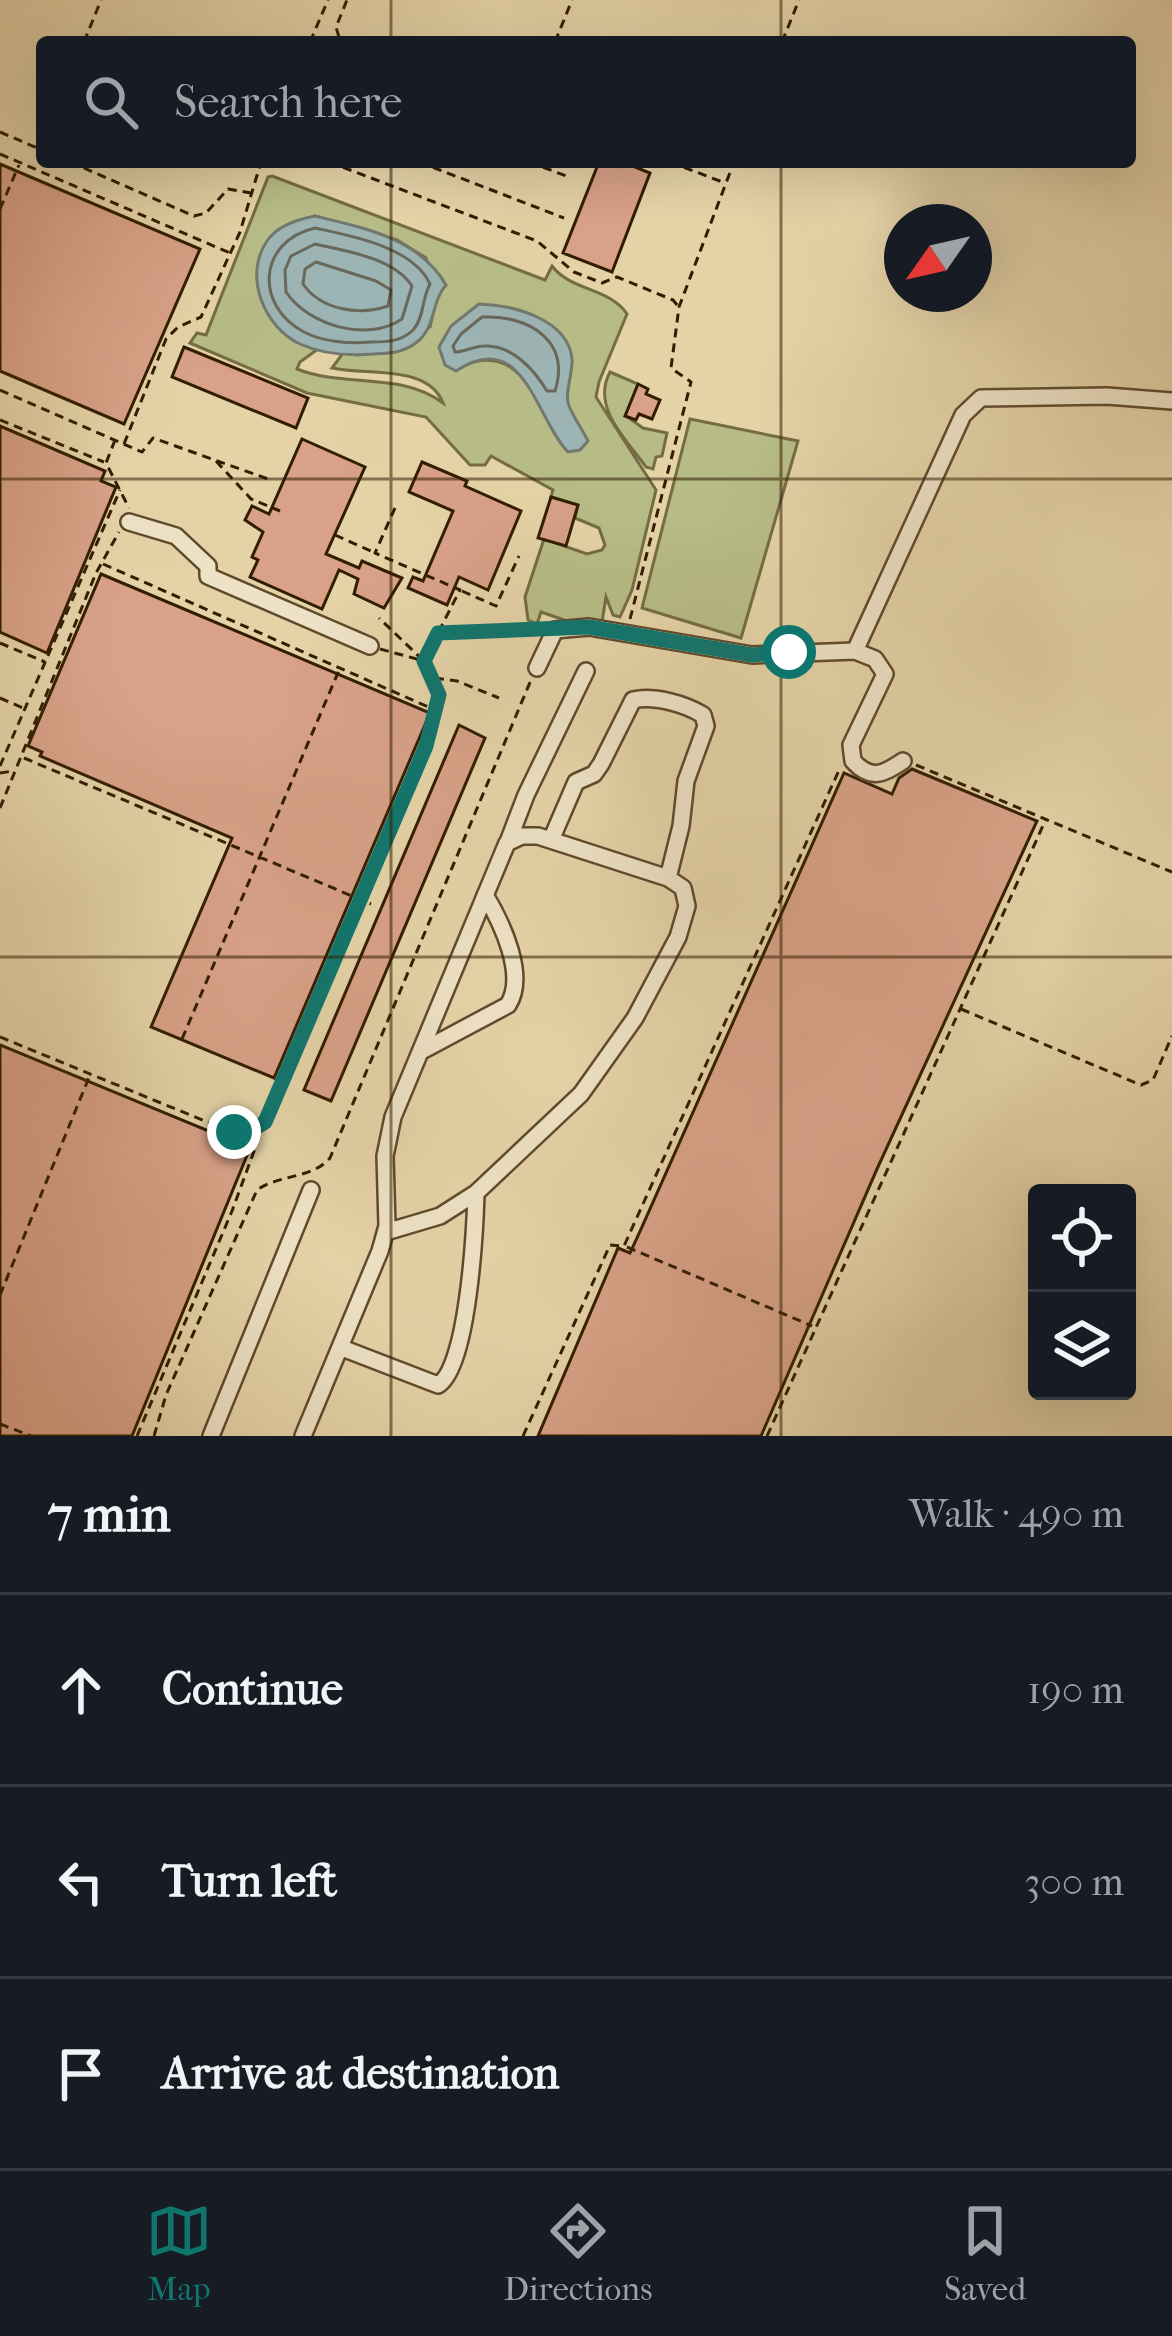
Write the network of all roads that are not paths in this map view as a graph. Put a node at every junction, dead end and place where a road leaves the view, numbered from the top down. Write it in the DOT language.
graph roads {
  1 [pos="1172,401"];
  2 [pos="129,522"];
  3 [pos="370,646"];
  4 [pos="855,650"];
  5 [pos="537,668"];
  6 [pos="586,671"];
  7 [pos="903,761"];
  8 [pos="551,840"];
  9 [pos="507,843"];
  10 [pos="668,878"];
  11 [pos="485,895"];
  12 [pos="420,1052"];
  13 [pos="311,1190"];
  14 [pos="476,1193"];
  15 [pos="386,1232"];
  16 [pos="342,1348"];
  17 [pos="211,1436"];
  18 [pos="311,1436"];
  1 -- 4 [label="street"];
  2 -- 3 [label="street"];
  4 -- 5 [label="street"];
  4 -- 7 [label="street"];
  6 -- 9 [label="street"];
  8 -- 9 [label="street"];
  8 -- 10 [label="street"];
  8 -- 10 [label="street"];
  9 -- 11 [label="street"];
  10 -- 14 [label="street"];
  11 -- 12 [label="street"];
  11 -- 12 [label="street"];
  12 -- 15 [label="street"];
  13 -- 17 [label="street"];
  14 -- 15 [label="street"];
  14 -- 16 [label="street"];
  15 -- 16 [label="street"];
  16 -- 18 [label="street"];
}
